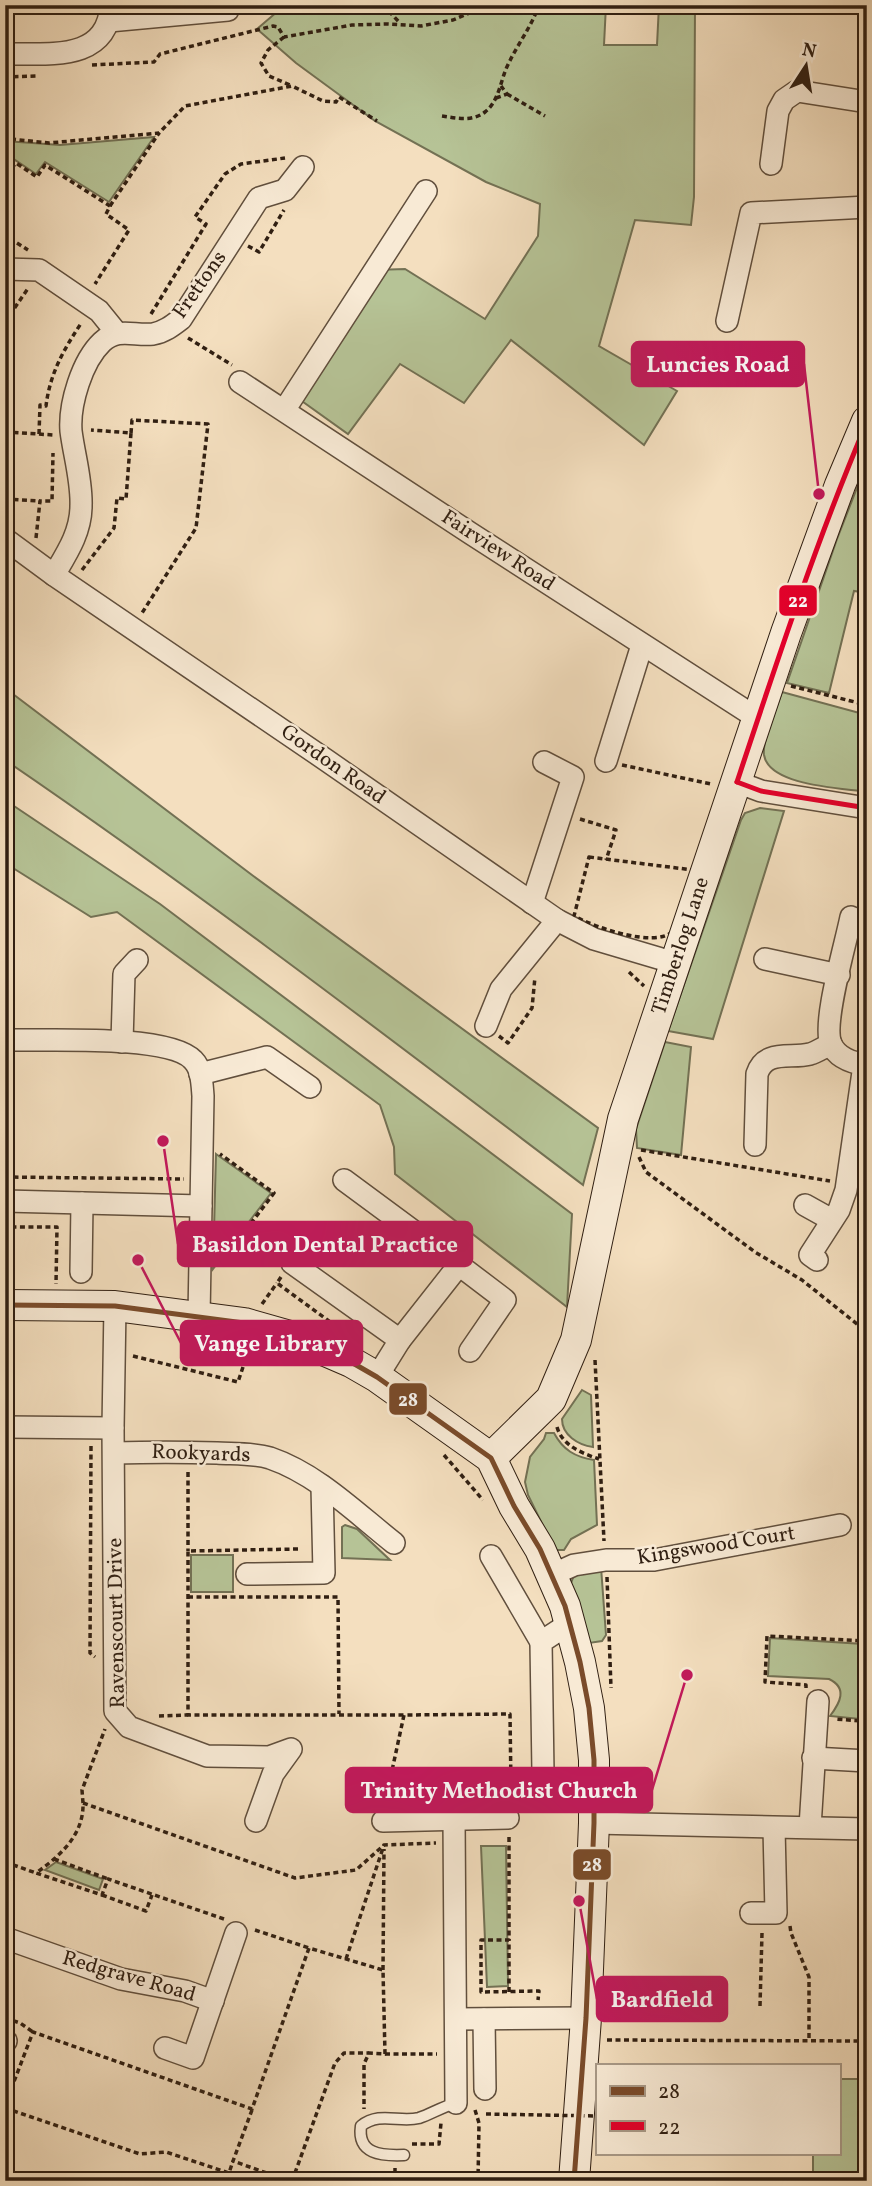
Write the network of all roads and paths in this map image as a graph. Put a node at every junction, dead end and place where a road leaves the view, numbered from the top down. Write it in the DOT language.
graph roads {
  1 [pos="383,5"];
  2 [pos="488,5"];
  3 [pos="539,5"];
  4 [pos="228,10"];
  5 [pos="110,13"];
  6 [pos="401,25"];
  7 [pos="284,37"];
  8 [pos="6,54"];
  9 [pos="89,61"];
  10 [pos="48,75"];
  11 [pos="5,77"];
  12 [pos="500,85"];
  13 [pos="292,86"];
  14 [pos="507,94"];
  15 [pos="496,98"];
  16 [pos="5,100"];
  17 [pos="867,102"];
  18 [pos="442,116"];
  19 [pos="545,116"];
  20 [pos="377,121"];
  21 [pos="159,133"];
  22 [pos="7,139"];
  23 [pos="5,164"];
  24 [pos="771,164"];
  25 [pos="303,167"];
  26 [pos="426,191"];
  27 [pos="287,205"];
  28 [pos="110,206"];
  29 [pos="867,207"];
  30 [pos="243,242"];
  31 [pos="17,243"];
  32 [pos="33,254"];
  33 [pos="5,269"];
  34 [pos="34,279"];
  35 [pos="89,293"];
  36 [pos="7,314"];
  37 [pos="87,316"];
  38 [pos="727,321"];
  39 [pos="5,322"];
  40 [pos="146,322"];
  41 [pos="116,332"];
  42 [pos="180,334"];
  43 [pos="238,374"];
  44 [pos="285,409"];
  45 [pos="867,421"];
  46 [pos="91,430"];
  47 [pos="5,432"];
  48 [pos="131,433"];
  49 [pos="39,434"];
  50 [pos="54,435"];
  51 [pos="54,448"];
  52 [pos="5,499"];
  53 [pos="40,501"];
  54 [pos="5,538"];
  55 [pos="36,544"];
  56 [pos="54,575"];
  57 [pos="81,578"];
  58 [pos="137,621"];
  59 [pos="642,645"];
  60 [pos="781,684"];
  61 [pos="867,705"];
  62 [pos="757,718"];
  63 [pos="606,761"];
  64 [pos="544,762"];
  65 [pos="729,784"];
  66 [pos="867,808"];
  67 [pos="568,816"];
  68 [pos="607,859"];
  69 [pos="532,903"];
  70 [pos="851,917"];
  71 [pos="557,920"];
  72 [pos="765,959"];
  73 [pos="137,960"];
  74 [pos="675,963"];
  75 [pos="536,967"];
  76 [pos="621,967"];
  77 [pos="839,975"];
  78 [pos="648,992"];
  79 [pos="486,1026"];
  80 [pos="5,1040"];
  81 [pos="122,1042"];
  82 [pos="831,1044"];
  83 [pos="866,1065"];
  84 [pos="200,1074"];
  85 [pos="310,1087"];
  86 [pos="755,1145"];
  87 [pos="213,1149"];
  88 [pos="5,1177"];
  89 [pos="344,1180"];
  90 [pos="838,1182"];
  91 [pos="5,1201"];
  92 [pos="82,1203"];
  93 [pos="176,1205"];
  94 [pos="805,1205"];
  95 [pos="201,1206"];
  96 [pos="832,1220"];
  97 [pos="5,1222"];
  98 [pos="817,1260"];
  99 [pos="292,1263"];
  100 [pos="459,1265"];
  101 [pos="218,1266"];
  102 [pos="81,1272"];
  103 [pos="277,1283"];
  104 [pos="56,1294"];
  105 [pos="5,1305"];
  106 [pos="115,1306"];
  107 [pos="256,1312"];
  108 [pos="199,1316"];
  109 [pos="867,1332"];
  110 [pos="400,1340"];
  111 [pos="251,1344"];
  112 [pos="470,1351"];
  113 [pos="594,1351"];
  114 [pos="127,1355"];
  115 [pos="377,1377"];
  116 [pos="5,1427"];
  117 [pos="113,1428"];
  118 [pos="91,1437"];
  119 [pos="114,1453"];
  120 [pos="444,1455"];
  121 [pos="491,1458"];
  122 [pos="188,1460"];
  123 [pos="322,1486"];
  124 [pos="486,1503"];
  125 [pos="840,1525"];
  126 [pos="394,1544"];
  127 [pos="298,1549"];
  128 [pos="188,1551"];
  129 [pos="491,1556"];
  130 [pos="606,1560"];
  131 [pos="247,1574"];
  132 [pos="552,1575"];
  133 [pos="188,1597"];
  134 [pos="570,1623"];
  135 [pos="541,1642"];
  136 [pos="97,1659"];
  137 [pos="611,1690"];
  138 [pos="818,1706"];
  139 [pos="188,1715"];
  140 [pos="339,1715"];
  141 [pos="404,1715"];
  142 [pos="154,1716"];
  143 [pos="813,1758"];
  144 [pos="867,1761"];
  145 [pos="539,1780"];
  146 [pos="511,1787"];
  147 [pos="383,1818"];
  148 [pos="508,1818"];
  149 [pos="454,1819"];
  150 [pos="256,1821"];
  151 [pos="594,1823"];
  152 [pos="810,1827"];
  153 [pos="774,1828"];
  154 [pos="867,1829"];
  155 [pos="450,1842"];
  156 [pos="384,1844"];
  157 [pos="54,1859"];
  158 [pos="5,1862"];
  159 [pos="36,1873"];
  160 [pos="107,1879"];
  161 [pos="152,1894"];
  162 [pos="102,1895"];
  163 [pos="751,1913"];
  164 [pos="790,1922"];
  165 [pos="238,1927"];
  166 [pos="771,1933"];
  167 [pos="781,1933"];
  168 [pos="791,1933"];
  169 [pos="5,1938"];
  170 [pos="509,1940"];
  171 [pos="309,1948"];
  172 [pos="346,1959"];
  173 [pos="383,1970"];
  174 [pos="509,1992"];
  175 [pos="213,2001"];
  176 [pos="538,2004"];
  177 [pos="760,2006"];
  178 [pos="5,2018"];
  179 [pos="457,2019"];
  180 [pos="484,2019"];
  181 [pos="592,2029"];
  182 [pos="33,2032"];
  183 [pos="809,2040"];
  184 [pos="867,2041"];
  185 [pos="165,2048"];
  186 [pos="369,2053"];
  187 [pos="385,2054"];
  188 [pos="444,2054"];
  189 [pos="485,2089"];
  190 [pos="5,2107"];
  191 [pos="253,2109"];
  192 [pos="461,2111"];
  193 [pos="568,2112"];
  194 [pos="595,2114"];
  195 [pos="370,2118"];
  196 [pos="593,2123"];
  197 [pos="567,2125"];
  198 [pos="405,2150"];
  199 [pos="233,2161"];
  200 [pos="5,2173"];
  201 [pos="24,2181"];
  202 [pos="290,2181"];
  203 [pos="478,2181"];
  204 [pos="574,2181"];
  1 -- 6 [label="path"];
  2 -- 6 [label="path"];
  3 -- 12 [label="path"];
  4 -- 5 [label="street"];
  5 -- 8 [label="street"];
  6 -- 7 [label="path"];
  7 -- 9 [label="path"];
  7 -- 13 [label="path"];
  10 -- 11 [label="path"];
  12 -- 14 [label="path"];
  12 -- 15 [label="path"];
  13 -- 20 [label="path"];
  13 -- 21 [label="path"];
  14 -- 15 [label="path"];
  14 -- 19 [label="path"];
  15 -- 18 [label="path"];
  16 -- 22 [label="path"];
  17 -- 24 [label="street"];
  21 -- 22 [label="path"];
  21 -- 28 [label="path"];
  23 -- 28 [label="path"];
  25 -- 40 [label="path"];
  25 -- 41 [label="street, Frettons"];
  26 -- 44 [label="street"];
  27 -- 30 [label="path"];
  28 -- 35 [label="path"];
  29 -- 38 [label="street"];
  31 -- 32 [label="path"];
  33 -- 41 [label="street"];
  34 -- 36 [label="path"];
  36 -- 39 [label="path"];
  37 -- 49 [label="path"];
  41 -- 56 [label="street"];
  42 -- 43 [label="path"];
  43 -- 44 [label="street, Fairview Road"];
  44 -- 59 [label="street, Fairview Road"];
  45 -- 62 [label="main road, Timberlog Lane"];
  46 -- 48 [label="path"];
  47 -- 49 [label="path"];
  48 -- 57 [label="path"];
  48 -- 58 [label="path"];
  49 -- 50 [label="path"];
  51 -- 53 [label="path"];
  52 -- 53 [label="path"];
  53 -- 55 [label="path"];
  54 -- 56 [label="street, Gordon Road"];
  56 -- 69 [label="street, Gordon Road"];
  59 -- 62 [label="street, Fairview Road"];
  59 -- 63 [label="street"];
  60 -- 61 [label="path"];
  62 -- 65 [label="main road, Timberlog Lane"];
  63 -- 65 [label="path"];
  64 -- 69 [label="street"];
  65 -- 66 [label="street"];
  65 -- 74 [label="main road, Timberlog Lane"];
  67 -- 68 [label="path"];
  68 -- 68 [label="path"];
  69 -- 71 [label="street, Gordon Road"];
  70 -- 77 [label="street"];
  71 -- 74 [label="street, Gordon Road"];
  71 -- 79 [label="street"];
  72 -- 77 [label="street"];
  73 -- 81 [label="street"];
  74 -- 121 [label="main road, Timberlog Lane"];
  75 -- 79 [label="path"];
  76 -- 78 [label="path"];
  77 -- 82 [label="street"];
  80 -- 81 [label="street"];
  81 -- 84 [label="street"];
  82 -- 83 [label="street"];
  82 -- 86 [label="street"];
  83 -- 96 [label="street"];
  84 -- 85 [label="street"];
  84 -- 95 [label="street"];
  87 -- 101 [label="path"];
  88 -- 93 [label="path"];
  89 -- 100 [label="street"];
  90 -- 109 [label="path"];
  91 -- 92 [label="street"];
  92 -- 93 [label="street"];
  92 -- 102 [label="street"];
  93 -- 95 [label="street"];
  94 -- 96 [label="street"];
  95 -- 108 [label="street"];
  96 -- 98 [label="street"];
  97 -- 104 [label="path"];
  99 -- 110 [label="street"];
  100 -- 110 [label="street"];
  100 -- 112 [label="street"];
  103 -- 107 [label="path"];
  105 -- 106 [label="main road"];
  106 -- 108 [label="main road"];
  106 -- 117 [label="street, Ravenscourt Drive"];
  108 -- 115 [label="main road"];
  110 -- 115 [label="street"];
  111 -- 114 [label="path"];
  113 -- 130 [label="path"];
  115 -- 121 [label="main road"];
  116 -- 117 [label="street"];
  117 -- 119 [label="street, Ravenscourt Drive"];
  118 -- 136 [label="path"];
  119 -- 123 [label="street, Rookyards"];
  119 -- 150 [label="street, Ravenscourt Drive"];
  120 -- 124 [label="path"];
  121 -- 132 [label="main road"];
  122 -- 128 [label="path"];
  123 -- 126 [label="street, Rookyards"];
  123 -- 131 [label="street"];
  125 -- 130 [label="street, Kingswood Court"];
  127 -- 128 [label="path"];
  128 -- 133 [label="path"];
  129 -- 135 [label="street"];
  130 -- 132 [label="street, Kingswood Court"];
  130 -- 137 [label="path"];
  132 -- 134 [label="main road"];
  133 -- 139 [label="path"];
  133 -- 140 [label="path"];
  134 -- 135 [label="street"];
  134 -- 151 [label="main road"];
  135 -- 145 [label="street"];
  138 -- 138 [label="path"];
  138 -- 143 [label="street"];
  139 -- 140 [label="path"];
  139 -- 142 [label="path"];
  140 -- 141 [label="path"];
  141 -- 146 [label="path"];
  141 -- 147 [label="path"];
  143 -- 144 [label="street"];
  143 -- 152 [label="street"];
  145 -- 146 [label="path"];
  146 -- 148 [label="path"];
  147 -- 149 [label="street"];
  148 -- 149 [label="street"];
  148 -- 170 [label="path"];
  149 -- 155 [label="street"];
  151 -- 153 [label="street"];
  151 -- 181 [label="main road"];
  152 -- 153 [label="street"];
  152 -- 154 [label="street"];
  153 -- 163 [label="street"];
  155 -- 156 [label="path"];
  155 -- 179 [label="street"];
  156 -- 157 [label="path"];
  156 -- 172 [label="path"];
  156 -- 173 [label="path"];
  157 -- 159 [label="path"];
  157 -- 160 [label="path"];
  158 -- 159 [label="path"];
  159 -- 162 [label="path"];
  160 -- 161 [label="path"];
  160 -- 162 [label="path"];
  161 -- 162 [label="path"];
  161 -- 165 [label="path"];
  164 -- 168 [label="path"];
  165 -- 171 [label="path"];
  165 -- 175 [label="street"];
  166 -- 177 [label="path"];
  167 -- 168 [label="path"];
  168 -- 183 [label="path"];
  169 -- 175 [label="street, Redgrave Road"];
  170 -- 174 [label="path"];
  170 -- 174 [label="path"];
  171 -- 172 [label="path"];
  171 -- 191 [label="path"];
  172 -- 173 [label="path"];
  173 -- 187 [label="path"];
  174 -- 176 [label="path"];
  175 -- 185 [label="street"];
  178 -- 182 [label="path"];
  179 -- 180 [label="street"];
  179 -- 192 [label="street"];
  180 -- 181 [label="street"];
  180 -- 189 [label="street"];
  181 -- 183 [label="path"];
  181 -- 204 [label="main road"];
  182 -- 190 [label="path"];
  182 -- 191 [label="path"];
  183 -- 184 [label="path"];
  186 -- 187 [label="path"];
  186 -- 195 [label="path"];
  186 -- 202 [label="path"];
  187 -- 188 [label="path"];
  190 -- 199 [label="path"];
  191 -- 199 [label="path"];
  192 -- 194 [label="path, bridge"];
  192 -- 195 [label="lane"];
  192 -- 198 [label="path"];
  192 -- 203 [label="path"];
  193 -- 197 [label="path"];
  194 -- 196 [label="path"];
  195 -- 198 [label="lane"];
  199 -- 202 [label="path"];
  200 -- 201 [label="path"];
}
